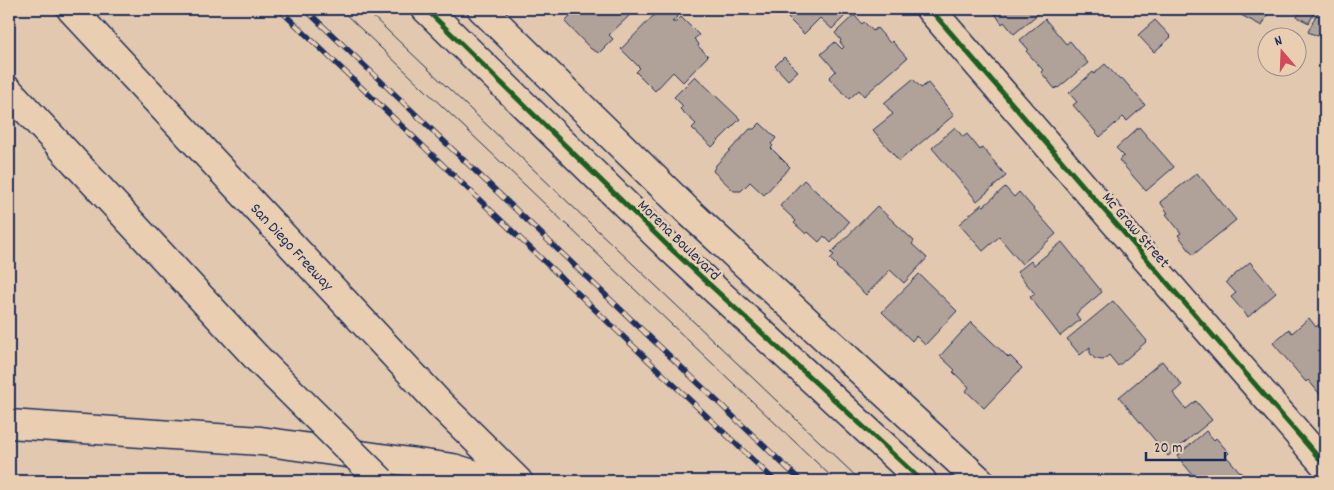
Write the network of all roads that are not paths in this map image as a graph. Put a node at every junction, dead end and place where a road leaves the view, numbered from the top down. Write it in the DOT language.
graph roads {
  1 [pos="71,9"];
  2 [pos="426,9"];
  3 [pos="482,9"];
  4 [pos="930,9"];
  5 [pos="9,91"];
  6 [pos="9,424"];
  7 [pos="1325,466"];
  8 [pos="381,481"];
  9 [pos="496,481"];
  10 [pos="518,481"];
  11 [pos="922,481"];
  12 [pos="980,481"];
  1 -- 10 [label="main road, San Diego Freeway"];
  2 -- 11 [label="main road, Morena Boulevard"];
  3 -- 12 [label="main road, Morena Boulevard"];
  4 -- 7 [label="main road, Mc Graw Street"];
  5 -- 8 [label="main road, bridge"];
  6 -- 9 [label="main road"];
}
